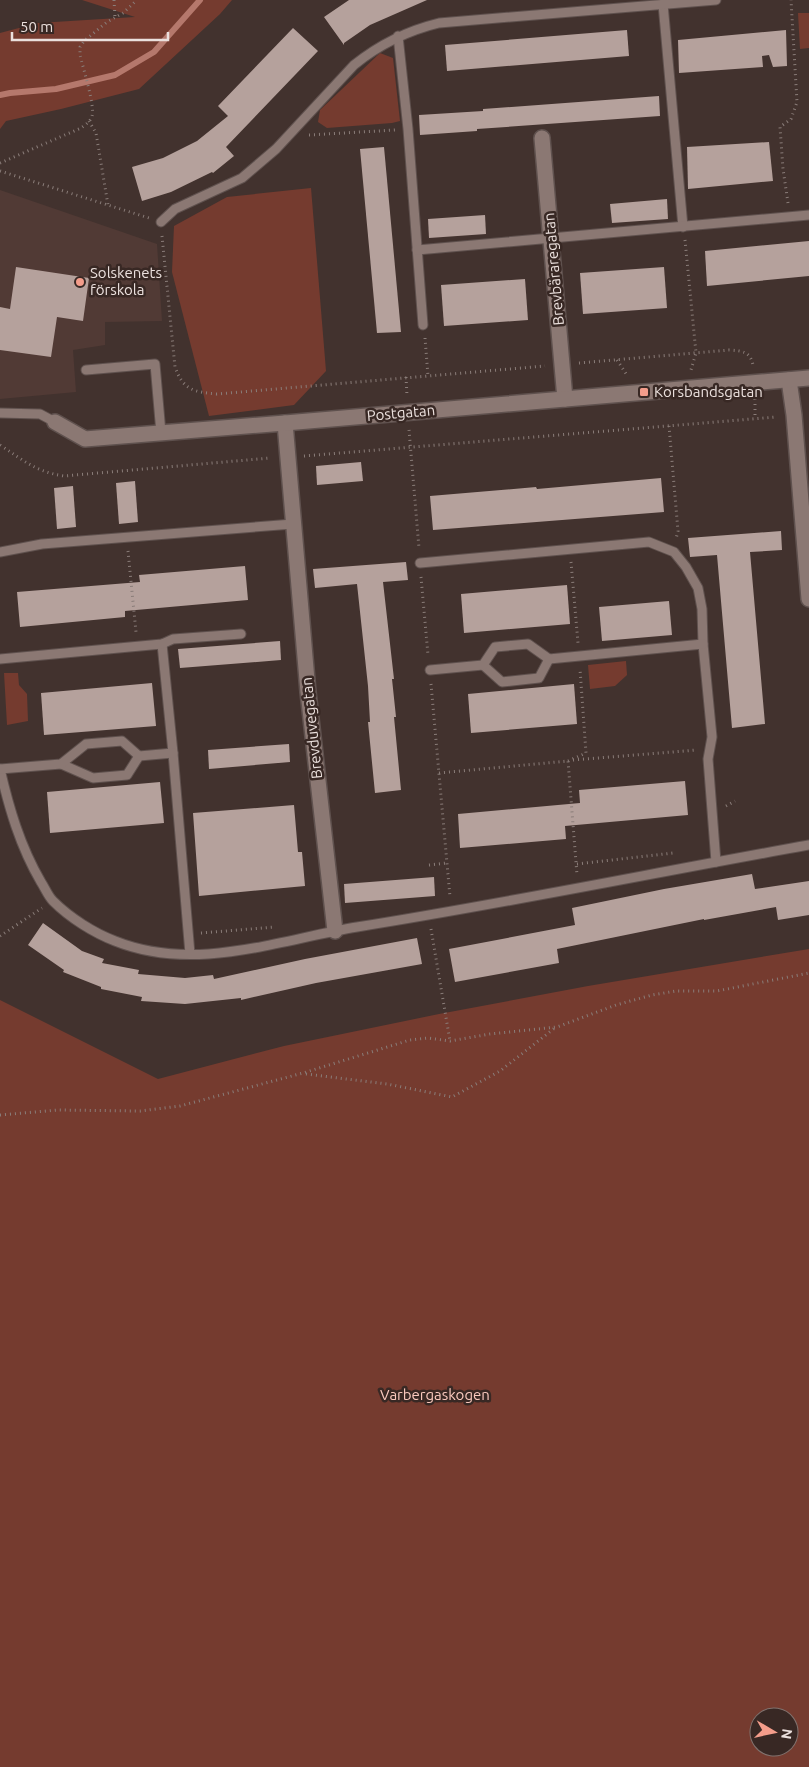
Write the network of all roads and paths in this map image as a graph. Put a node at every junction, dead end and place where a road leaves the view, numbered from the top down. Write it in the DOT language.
graph roads {
  1 [pos="114,0"];
  2 [pos="137,0"];
  3 [pos="716,0"];
  4 [pos="791,0"];
  5 [pos="663,4"];
  6 [pos="114,17"];
  7 [pos="398,36"];
  8 [pos="89,121"];
  9 [pos="408,129"];
  10 [pos="288,136"];
  11 [pos="542,138"];
  12 [pos="0,163"];
  13 [pos="0,171"];
  14 [pos="108,206"];
  15 [pos="809,216"];
  16 [pos="791,218"];
  17 [pos="161,222"];
  18 [pos="683,227"];
  19 [pos="551,239"];
  20 [pos="417,250"];
  21 [pos="424,325"];
  22 [pos="696,353"];
  23 [pos="616,359"];
  24 [pos="562,365"];
  25 [pos="86,370"];
  26 [pos="428,376"];
  27 [pos="689,376"];
  28 [pos="406,377"];
  29 [pos="809,378"];
  30 [pos="630,380"];
  31 [pos="789,380"];
  32 [pos="755,383"];
  33 [pos="565,399"];
  34 [pos="0,413"];
  35 [pos="408,413"];
  36 [pos="781,416"];
  37 [pos="756,418"];
  38 [pos="55,422"];
  39 [pos="285,424"];
  40 [pos="668,426"];
  41 [pos="161,433"];
  42 [pos="0,445"];
  43 [pos="410,447"];
  44 [pos="300,456"];
  45 [pos="274,458"];
  46 [pos="805,514"];
  47 [pos="293,524"];
  48 [pos="126,538"];
  49 [pos="570,549"];
  50 [pos="0,552"];
  51 [pos="674,552"];
  52 [pos="420,562"];
  53 [pos="809,599"];
  54 [pos="241,634"];
  55 [pos="162,644"];
  56 [pos="703,644"];
  57 [pos="137,646"];
  58 [pos="579,656"];
  59 [pos="0,659"];
  60 [pos="548,659"];
  61 [pos="483,665"];
  62 [pos="430,670"];
  63 [pos="710,749"];
  64 [pos="173,753"];
  65 [pos="138,756"];
  66 [pos="568,761"];
  67 [pos="61,764"];
  68 [pos="0,769"];
  69 [pos="439,773"];
  70 [pos="809,845"];
  71 [pos="716,862"];
  72 [pos="447,863"];
  73 [pos="429,865"];
  74 [pos="578,889"];
  75 [pos="52,900"];
  76 [pos="451,911"];
  77 [pos="428,916"];
  78 [pos="335,931"];
  79 [pos="188,934"];
  80 [pos="0,936"];
  81 [pos="296,940"];
  82 [pos="190,954"];
  83 [pos="809,973"];
  84 [pos="557,1027"];
  85 [pos="450,1041"];
  86 [pos="302,1073"];
  87 [pos="0,1115"];
  1 -- 6 [label="path"];
  2 -- 6 [label="path"];
  3 -- 5 [label="lane"];
  4 -- 16 [label="path"];
  5 -- 7 [label="lane"];
  5 -- 18 [label="lane"];
  6 -- 8 [label="path"];
  7 -- 9 [label="lane"];
  7 -- 10 [label="lane"];
  8 -- 12 [label="path"];
  8 -- 14 [label="path"];
  9 -- 10 [label="path"];
  9 -- 20 [label="lane"];
  10 -- 17 [label="lane"];
  11 -- 19 [label="street, Brevbäraregatan"];
  13 -- 14 [label="path"];
  14 -- 17 [label="path"];
  15 -- 16 [label="lane"];
  16 -- 18 [label="lane"];
  17 -- 28 [label="path"];
  18 -- 19 [label="lane"];
  18 -- 22 [label="path"];
  19 -- 20 [label="lane"];
  19 -- 24 [label="street, Brevbäraregatan"];
  20 -- 21 [label="lane"];
  21 -- 26 [label="path"];
  22 -- 23 [label="path"];
  22 -- 27 [label="path"];
  22 -- 32 [label="path"];
  23 -- 24 [label="path"];
  23 -- 30 [label="path"];
  24 -- 26 [label="path"];
  24 -- 33 [label="street, Brevbäraregatan"];
  25 -- 41 [label="lane"];
  26 -- 28 [label="path"];
  28 -- 35 [label="path"];
  29 -- 31 [label="street, Postgatan"];
  31 -- 32 [label="street, Postgatan"];
  31 -- 46 [label="street"];
  32 -- 33 [label="street, Postgatan"];
  32 -- 37 [label="path"];
  33 -- 35 [label="street, Postgatan"];
  34 -- 38 [label="lane, Postgatan"];
  35 -- 39 [label="street, Postgatan"];
  35 -- 43 [label="path"];
  36 -- 37 [label="path"];
  37 -- 40 [label="path"];
  38 -- 41 [label="street, Postgatan"];
  39 -- 41 [label="street, Postgatan"];
  39 -- 47 [label="street, Brevduvegatan"];
  40 -- 43 [label="path"];
  40 -- 51 [label="path"];
  42 -- 45 [label="path"];
  43 -- 44 [label="path"];
  43 -- 52 [label="path"];
  46 -- 53 [label="street"];
  47 -- 48 [label="lane"];
  47 -- 78 [label="street, Brevduvegatan"];
  48 -- 50 [label="lane"];
  48 -- 57 [label="path"];
  49 -- 51 [label="lane"];
  49 -- 52 [label="lane"];
  49 -- 58 [label="path"];
  51 -- 56 [label="lane"];
  52 -- 62 [label="path"];
  54 -- 55 [label="lane"];
  55 -- 57 [label="lane"];
  55 -- 64 [label="lane"];
  56 -- 58 [label="lane"];
  56 -- 63 [label="lane"];
  57 -- 59 [label="lane"];
  58 -- 60 [label="lane"];
  58 -- 66 [label="path"];
  60 -- 61 [label="lane"];
  60 -- 61 [label="lane"];
  61 -- 62 [label="lane"];
  62 -- 69 [label="path"];
  63 -- 66 [label="path"];
  63 -- 71 [label="lane"];
  64 -- 65 [label="lane"];
  64 -- 79 [label="lane"];
  65 -- 67 [label="lane"];
  65 -- 67 [label="lane"];
  66 -- 69 [label="path"];
  66 -- 74 [label="path"];
  67 -- 68 [label="lane"];
  68 -- 75 [label="lane"];
  69 -- 72 [label="path"];
  70 -- 71 [label="lane"];
  71 -- 74 [label="lane"];
  72 -- 73 [label="path"];
  72 -- 76 [label="path"];
  74 -- 76 [label="lane"];
  75 -- 80 [label="path"];
  75 -- 82 [label="lane"];
  76 -- 77 [label="lane"];
  77 -- 78 [label="lane"];
  77 -- 85 [label="path"];
  78 -- 81 [label="lane"];
  79 -- 81 [label="path"];
  79 -- 82 [label="lane"];
  81 -- 82 [label="lane"];
  83 -- 84 [label="path"];
  84 -- 85 [label="path"];
  84 -- 86 [label="path"];
  85 -- 86 [label="path"];
  86 -- 87 [label="path"];
}
